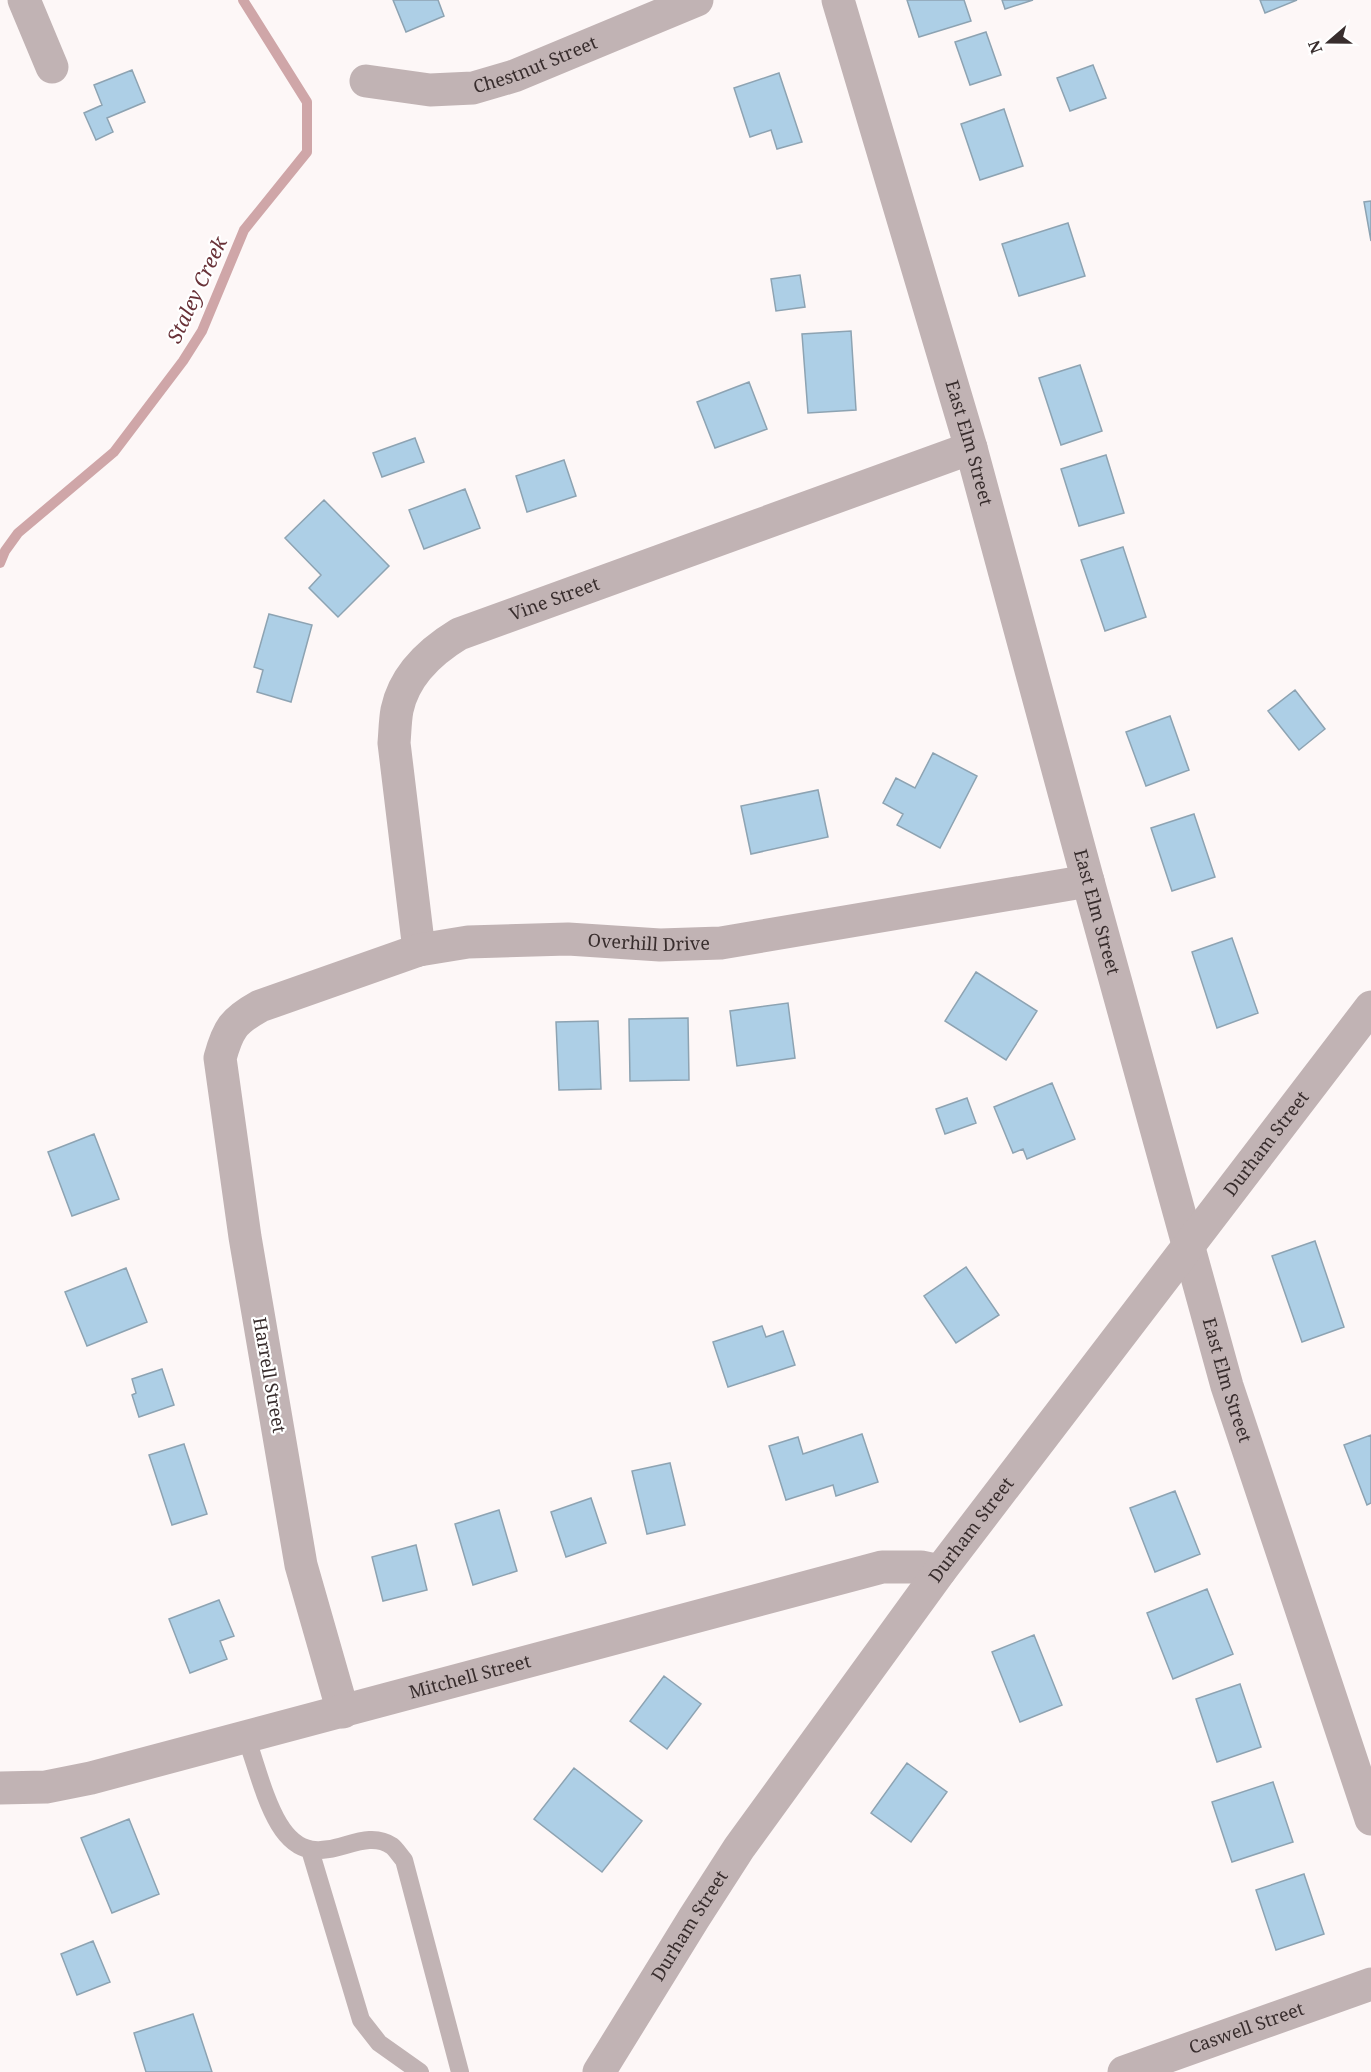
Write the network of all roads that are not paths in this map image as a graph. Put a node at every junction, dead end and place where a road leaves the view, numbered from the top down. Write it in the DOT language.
graph roads {
  1 [pos="24,0"];
  2 [pos="697,0"];
  3 [pos="838,0"];
  4 [pos="52,67"];
  5 [pos="366,81"];
  6 [pos="971,448"];
  7 [pos="1088,881"];
  8 [pos="419,950"];
  9 [pos="1371,1007"];
  10 [pos="227,1035"];
  11 [pos="1188,1244"];
  12 [pos="940,1570"];
  13 [pos="343,1712"];
  14 [pos="246,1737"];
  15 [pos="0,1788"];
  16 [pos="1371,1819"];
  17 [pos="310,1850"];
  18 [pos="1371,1984"];
  19 [pos="420,2072"];
  20 [pos="460,2072"];
  21 [pos="599,2072"];
  22 [pos="1124,2072"];
  1 -- 4 [label="street"];
  2 -- 5 [label="street, Chestnut Street"];
  3 -- 6 [label="street, East Elm Street"];
  6 -- 7 [label="street, East Elm Street"];
  6 -- 8 [label="street, Vine Street"];
  7 -- 8 [label="street, Overhill Drive"];
  7 -- 11 [label="street, East Elm Street"];
  8 -- 10 [label="street, Overhill Drive"];
  9 -- 11 [label="street, Durham Street"];
  10 -- 13 [label="street, Harrell Street"];
  11 -- 12 [label="street, Durham Street"];
  11 -- 16 [label="street, East Elm Street"];
  12 -- 13 [label="street, Mitchell Street"];
  12 -- 21 [label="street, Durham Street"];
  13 -- 14 [label="street, Mitchell Street"];
  14 -- 15 [label="street, Mitchell Street"];
  14 -- 17 [label="lane"];
  17 -- 19 [label="lane"];
  17 -- 20 [label="lane"];
  18 -- 22 [label="street, Caswell Street"];
}
